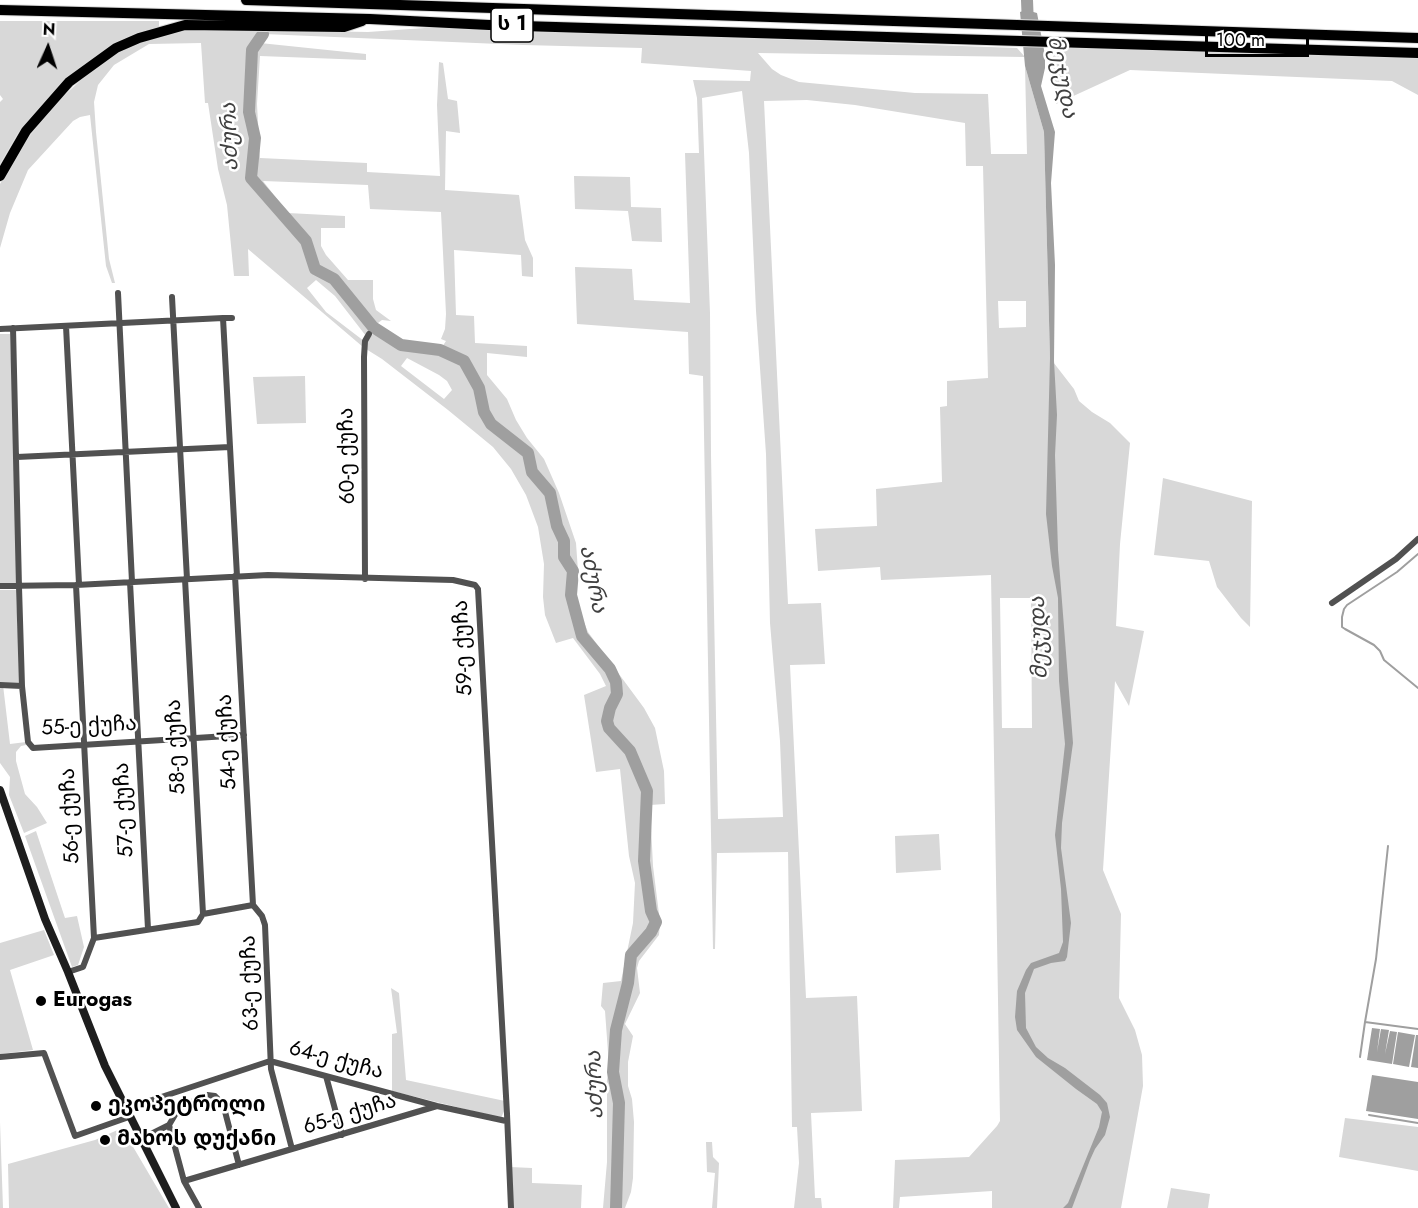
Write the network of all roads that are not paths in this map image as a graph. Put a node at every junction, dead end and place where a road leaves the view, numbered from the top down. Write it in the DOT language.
graph roads {
  1 [pos="246,0"];
  2 [pos="272,0"];
  3 [pos="4,10"];
  4 [pos="370,19"];
  5 [pos="1418,38"];
  6 [pos="1418,53"];
  7 [pos="0,176"];
  8 [pos="118,293"];
  9 [pos="172,297"];
  10 [pos="223,318"];
  11 [pos="232,318"];
  12 [pos="173,320"];
  13 [pos="119,323"];
  14 [pos="66,326"];
  15 [pos="13,328"];
  16 [pos="0,329"];
  17 [pos="369,334"];
  18 [pos="230,447"];
  19 [pos="180,450"];
  20 [pos="126,452"];
  21 [pos="72,455"];
  22 [pos="17,457"];
  23 [pos="1418,539"];
  24 [pos="236,576"];
  25 [pos="186,579"];
  26 [pos="365,579"];
  27 [pos="131,582"];
  28 [pos="77,584"];
  29 [pos="0,586"];
  30 [pos="19,587"];
  31 [pos="1332,603"];
  32 [pos="0,685"];
  33 [pos="22,686"];
  34 [pos="244,735"];
  35 [pos="193,738"];
  36 [pos="138,741"];
  37 [pos="84,745"];
  38 [pos="1,796"];
  39 [pos="253,905"];
  40 [pos="203,914"];
  41 [pos="148,929"];
  42 [pos="94,938"];
  43 [pos="68,972"];
  44 [pos="0,1057"];
  45 [pos="270,1061"];
  46 [pos="326,1076"];
  47 [pos="204,1083"];
  48 [pos="207,1095"];
  49 [pos="437,1106"];
  50 [pos="127,1113"];
  51 [pos="507,1117"];
  52 [pos="168,1125"];
  53 [pos="342,1135"];
  54 [pos="141,1139"];
  55 [pos="292,1149"];
  56 [pos="239,1165"];
  57 [pos="184,1181"];
  58 [pos="176,1208"];
  59 [pos="199,1208"];
  60 [pos="511,1208"];
  1 -- 2 [label="highway, ს 1"];
  2 -- 5 [label="highway, ს 1"];
  3 -- 4 [label="highway, ს 1"];
  4 -- 6 [label="highway, ს 1"];
  4 -- 7 [label="highway"];
  8 -- 13 [label="street, 57-ე ქუჩა"];
  9 -- 12 [label="street, 58-ე ქუჩა"];
  10 -- 11 [label="street"];
  10 -- 12 [label="street"];
  10 -- 18 [label="street, 54-ე ქუჩა"];
  12 -- 13 [label="street"];
  12 -- 19 [label="street, 58-ე ქუჩა"];
  13 -- 14 [label="street"];
  13 -- 20 [label="street, 57-ე ქუჩა"];
  14 -- 15 [label="street"];
  14 -- 21 [label="street, 56-ე ქუჩა"];
  15 -- 16 [label="street"];
  15 -- 22 [label="street, 55-ე ქუჩა"];
  17 -- 26 [label="street, 60-ე ქუჩა"];
  18 -- 19 [label="street"];
  18 -- 24 [label="street, 54-ე ქუჩა"];
  19 -- 20 [label="street"];
  19 -- 25 [label="street, 58-ე ქუჩა"];
  20 -- 21 [label="street"];
  20 -- 27 [label="street, 57-ე ქუჩა"];
  21 -- 22 [label="street"];
  21 -- 28 [label="street, 56-ე ქუჩა"];
  22 -- 30 [label="street, 55-ე ქუჩა"];
  23 -- 31 [label="street"];
  24 -- 25 [label="street, 59-ე ქუჩა"];
  24 -- 26 [label="street, 59-ე ქუჩა"];
  24 -- 34 [label="street, 54-ე ქუჩა"];
  25 -- 27 [label="street, 59-ე ქუჩა"];
  25 -- 35 [label="street, 58-ე ქუჩა"];
  26 -- 51 [label="street, 59-ე ქუჩა"];
  27 -- 28 [label="street, 59-ე ქუჩა"];
  27 -- 36 [label="street, 57-ე ქუჩა"];
  28 -- 30 [label="street, 59-ე ქუჩა"];
  28 -- 37 [label="street, 56-ე ქუჩა"];
  29 -- 30 [label="street, 59-ე ქუჩა"];
  30 -- 33 [label="street, 55-ე ქუჩა"];
  32 -- 33 [label="street"];
  33 -- 37 [label="street, 55-ე ქუჩა"];
  34 -- 35 [label="street, 55-ე ქუჩა"];
  34 -- 39 [label="street, 54-ე ქუჩა"];
  35 -- 36 [label="street, 55-ე ქუჩა"];
  35 -- 40 [label="street, 58-ე ქუჩა"];
  36 -- 37 [label="street, 55-ე ქუჩა"];
  36 -- 41 [label="street, 57-ე ქუჩა"];
  37 -- 42 [label="street, 56-ე ქუჩა"];
  38 -- 43 [label="main road"];
  39 -- 40 [label="street, 63-ე ქუჩა"];
  39 -- 45 [label="street, 63-ე ქუჩა"];
  40 -- 41 [label="street, 63-ე ქუჩა"];
  41 -- 42 [label="street, 63-ე ქუჩა"];
  42 -- 43 [label="street"];
  43 -- 50 [label="main road"];
  44 -- 50 [label="street, 64-ე ქუჩა"];
  45 -- 46 [label="street, 64-ე ქუჩა"];
  45 -- 47 [label="street, 64-ე ქუჩა"];
  45 -- 55 [label="street, 63-ე ქუჩა"];
  46 -- 49 [label="street, 64-ე ქუჩა"];
  46 -- 53 [label="street"];
  47 -- 48 [label="street"];
  47 -- 50 [label="street, 64-ე ქუჩა"];
  48 -- 52 [label="street"];
  48 -- 56 [label="street"];
  49 -- 51 [label="street, 64-ე ქუჩა"];
  49 -- 53 [label="street, 65-ე ქუჩა"];
  50 -- 54 [label="main road"];
  51 -- 60 [label="street"];
  52 -- 54 [label="street"];
  52 -- 57 [label="street"];
  53 -- 55 [label="street, 65-ე ქუჩა"];
  54 -- 58 [label="main road"];
  55 -- 56 [label="street, 65-ე ქუჩა"];
  56 -- 57 [label="street, 65-ე ქუჩა"];
  57 -- 59 [label="street"];
}
